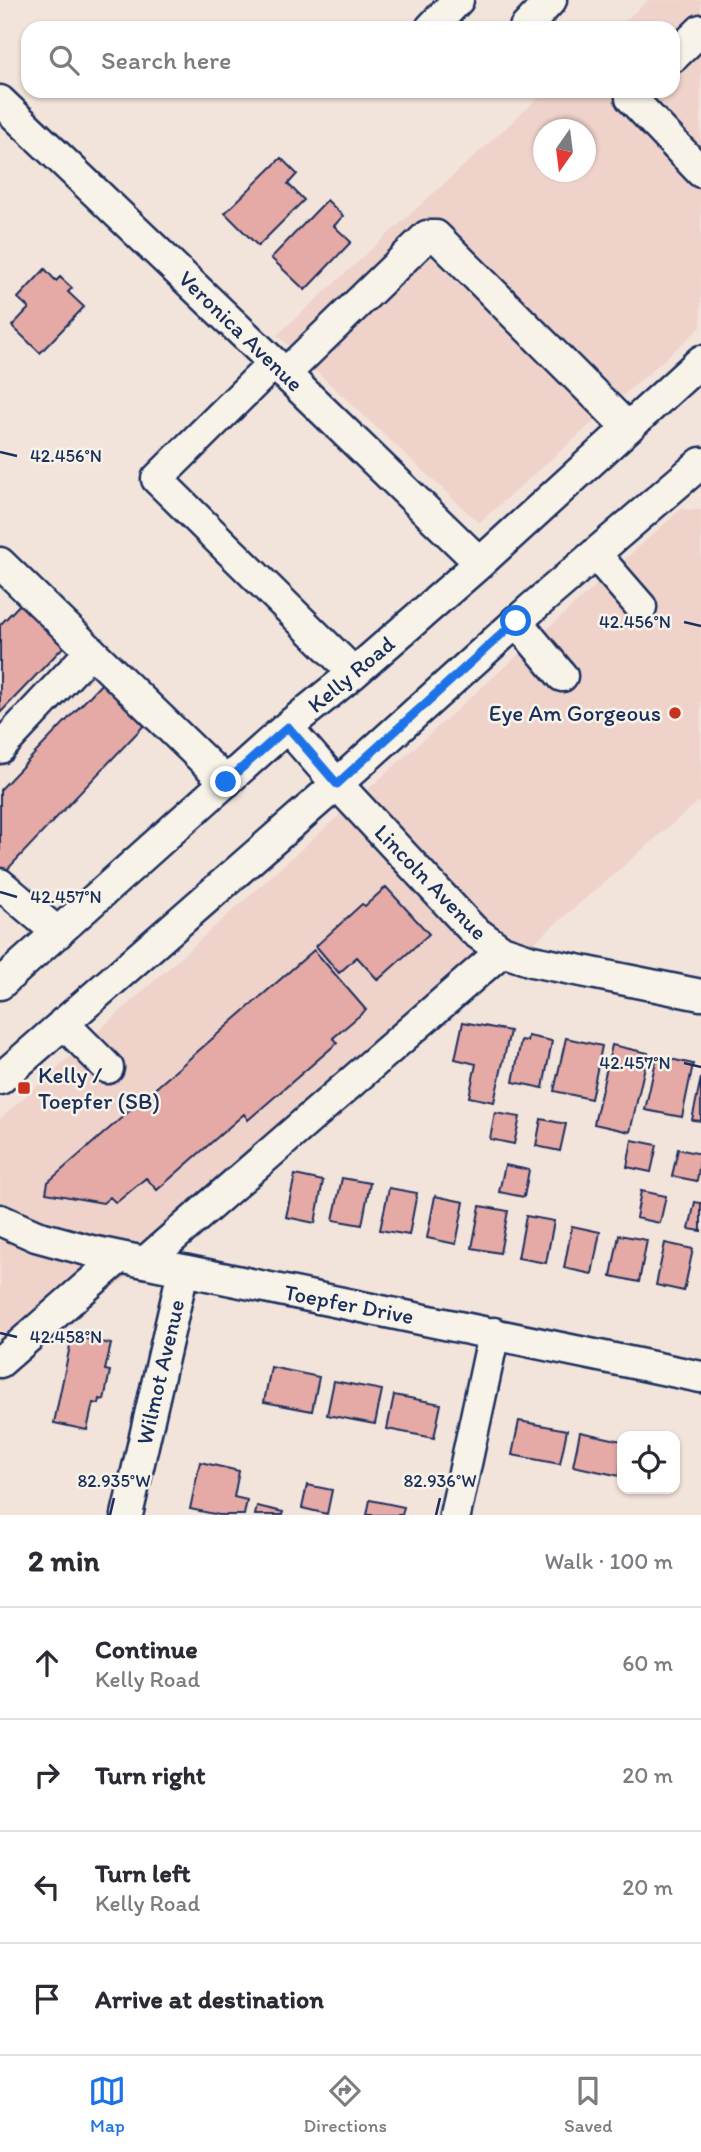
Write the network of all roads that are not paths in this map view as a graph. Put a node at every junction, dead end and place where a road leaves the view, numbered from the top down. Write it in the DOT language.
graph roads {
  1 [pos="458,0"];
  2 [pos="551,0"];
  3 [pos="438,21"];
  4 [pos="532,21"];
  5 [pos="701,30"];
  6 [pos="680,50"];
  7 [pos="631,98"];
  8 [pos="0,101"];
  9 [pos="701,172"];
  10 [pos="701,361"];
  11 [pos="280,369"];
  12 [pos="628,428"];
  13 [pos="700,465"];
  14 [pos="595,554"];
  15 [pos="0,563"];
  16 [pos="480,563"];
  17 [pos="641,607"];
  18 [pos="516,621"];
  19 [pos="91,651"];
  20 [pos="354,673"];
  21 [pos="562,676"];
  22 [pos="288,727"];
  23 [pos="0,748"];
  24 [pos="226,782"];
  25 [pos="337,784"];
  26 [pos="0,884"];
  27 [pos="58,933"];
  28 [pos="502,951"];
  29 [pos="0,984"];
  30 [pos="701,995"];
  31 [pos="63,1023"];
  32 [pos="108,1068"];
  33 [pos="0,1079"];
  34 [pos="0,1220"];
  35 [pos="132,1260"];
  36 [pos="183,1271"];
  37 [pos="494,1333"];
  38 [pos="0,1362"];
  39 [pos="701,1377"];
  40 [pos="127,1515"];
  41 [pos="454,1515"];
  1 -- 3 [label="street"];
  2 -- 4 [label="street"];
  5 -- 6 [label="street"];
  7 -- 9 [label="street"];
  8 -- 11 [label="street, Veronica Avenue"];
  10 -- 12 [label="street, Kelly Road"];
  11 -- 12 [label="street"];
  11 -- 16 [label="street, Veronica Avenue"];
  11 -- 20 [label="street"];
  12 -- 16 [label="street, Kelly Road"];
  13 -- 14 [label="street"];
  14 -- 17 [label="street"];
  14 -- 18 [label="street"];
  15 -- 19 [label="street"];
  16 -- 20 [label="street, Kelly Road"];
  18 -- 21 [label="street"];
  18 -- 25 [label="street"];
  19 -- 23 [label="street"];
  19 -- 24 [label="street"];
  20 -- 22 [label="street, Kelly Road"];
  22 -- 24 [label="street, Kelly Road"];
  22 -- 25 [label="street, Lincoln Avenue"];
  24 -- 27 [label="street, Kelly Road"];
  25 -- 28 [label="street, Lincoln Avenue"];
  25 -- 31 [label="street"];
  26 -- 27 [label="street"];
  27 -- 29 [label="street, Kelly Road"];
  28 -- 30 [label="street, Lincoln Avenue"];
  28 -- 35 [label="street"];
  31 -- 32 [label="street"];
  31 -- 33 [label="street"];
  34 -- 35 [label="street, Toepfer Drive"];
  35 -- 36 [label="street, Toepfer Drive"];
  35 -- 38 [label="street"];
  36 -- 37 [label="street, Toepfer Drive"];
  36 -- 40 [label="street, Wilmot Avenue"];
  37 -- 39 [label="street, Toepfer Drive"];
  37 -- 41 [label="street"];
}
